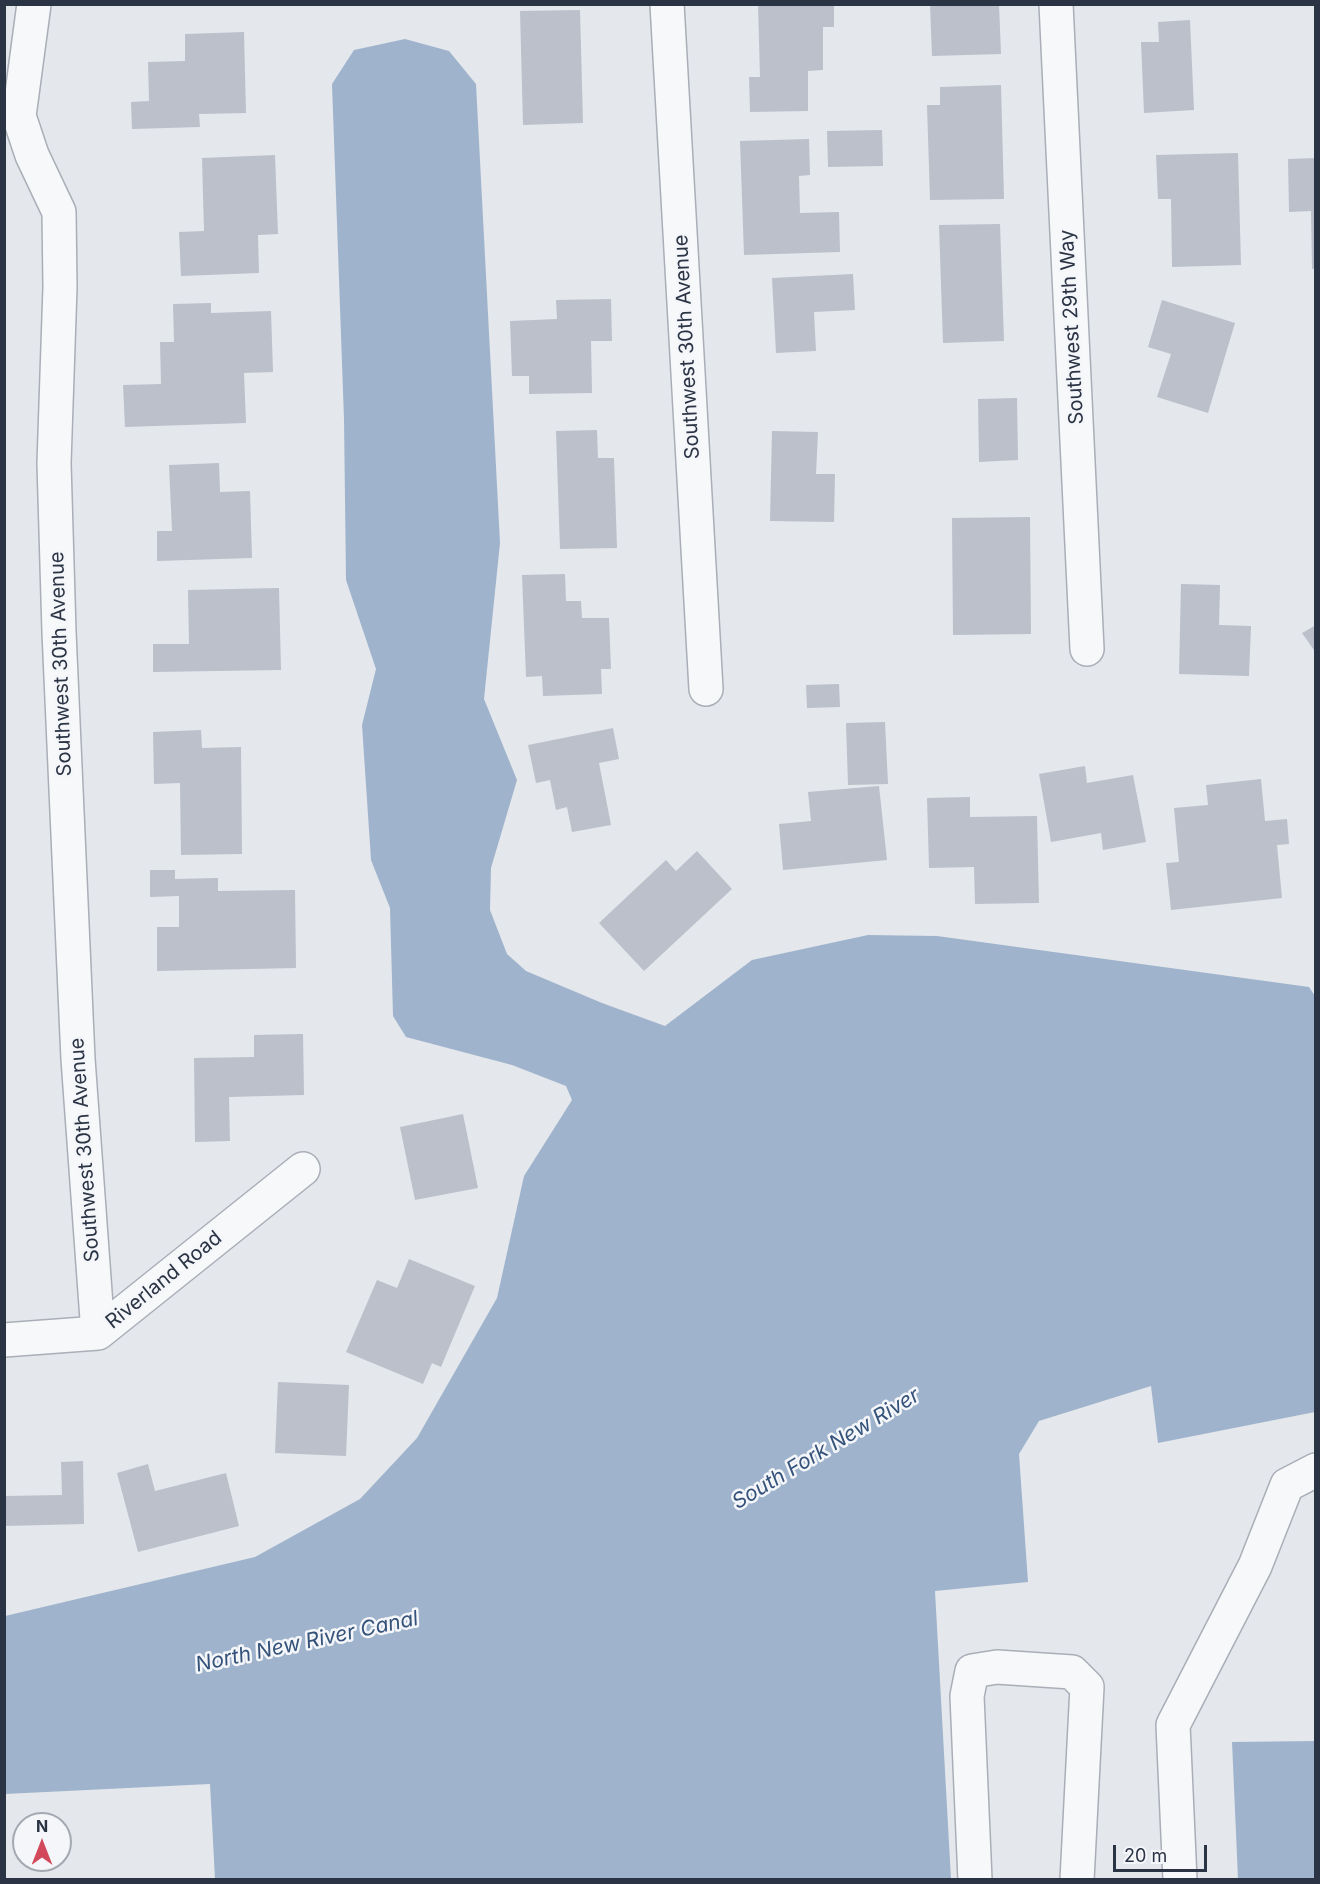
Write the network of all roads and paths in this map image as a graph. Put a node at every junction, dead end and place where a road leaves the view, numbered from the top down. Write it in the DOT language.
graph roads {
  1 [pos="34,4"];
  2 [pos="667,4"];
  3 [pos="1056,4"];
  4 [pos="1088,649"];
  5 [pos="706,689"];
  6 [pos="303,1169"];
  7 [pos="98,1333"];
  8 [pos="4,1340"];
  9 [pos="1316,1470"];
  10 [pos="975,1880"];
  11 [pos="1077,1880"];
  12 [pos="1180,1880"];
  1 -- 7 [label="street, Southwest 30th Avenue"];
  2 -- 5 [label="street, Southwest 30th Avenue"];
  3 -- 4 [label="street, Southwest 29th Way"];
  6 -- 7 [label="street, Riverland Road"];
  7 -- 8 [label="street, Riverland Road"];
  9 -- 12 [label="street"];
  10 -- 11 [label="street"];
}
